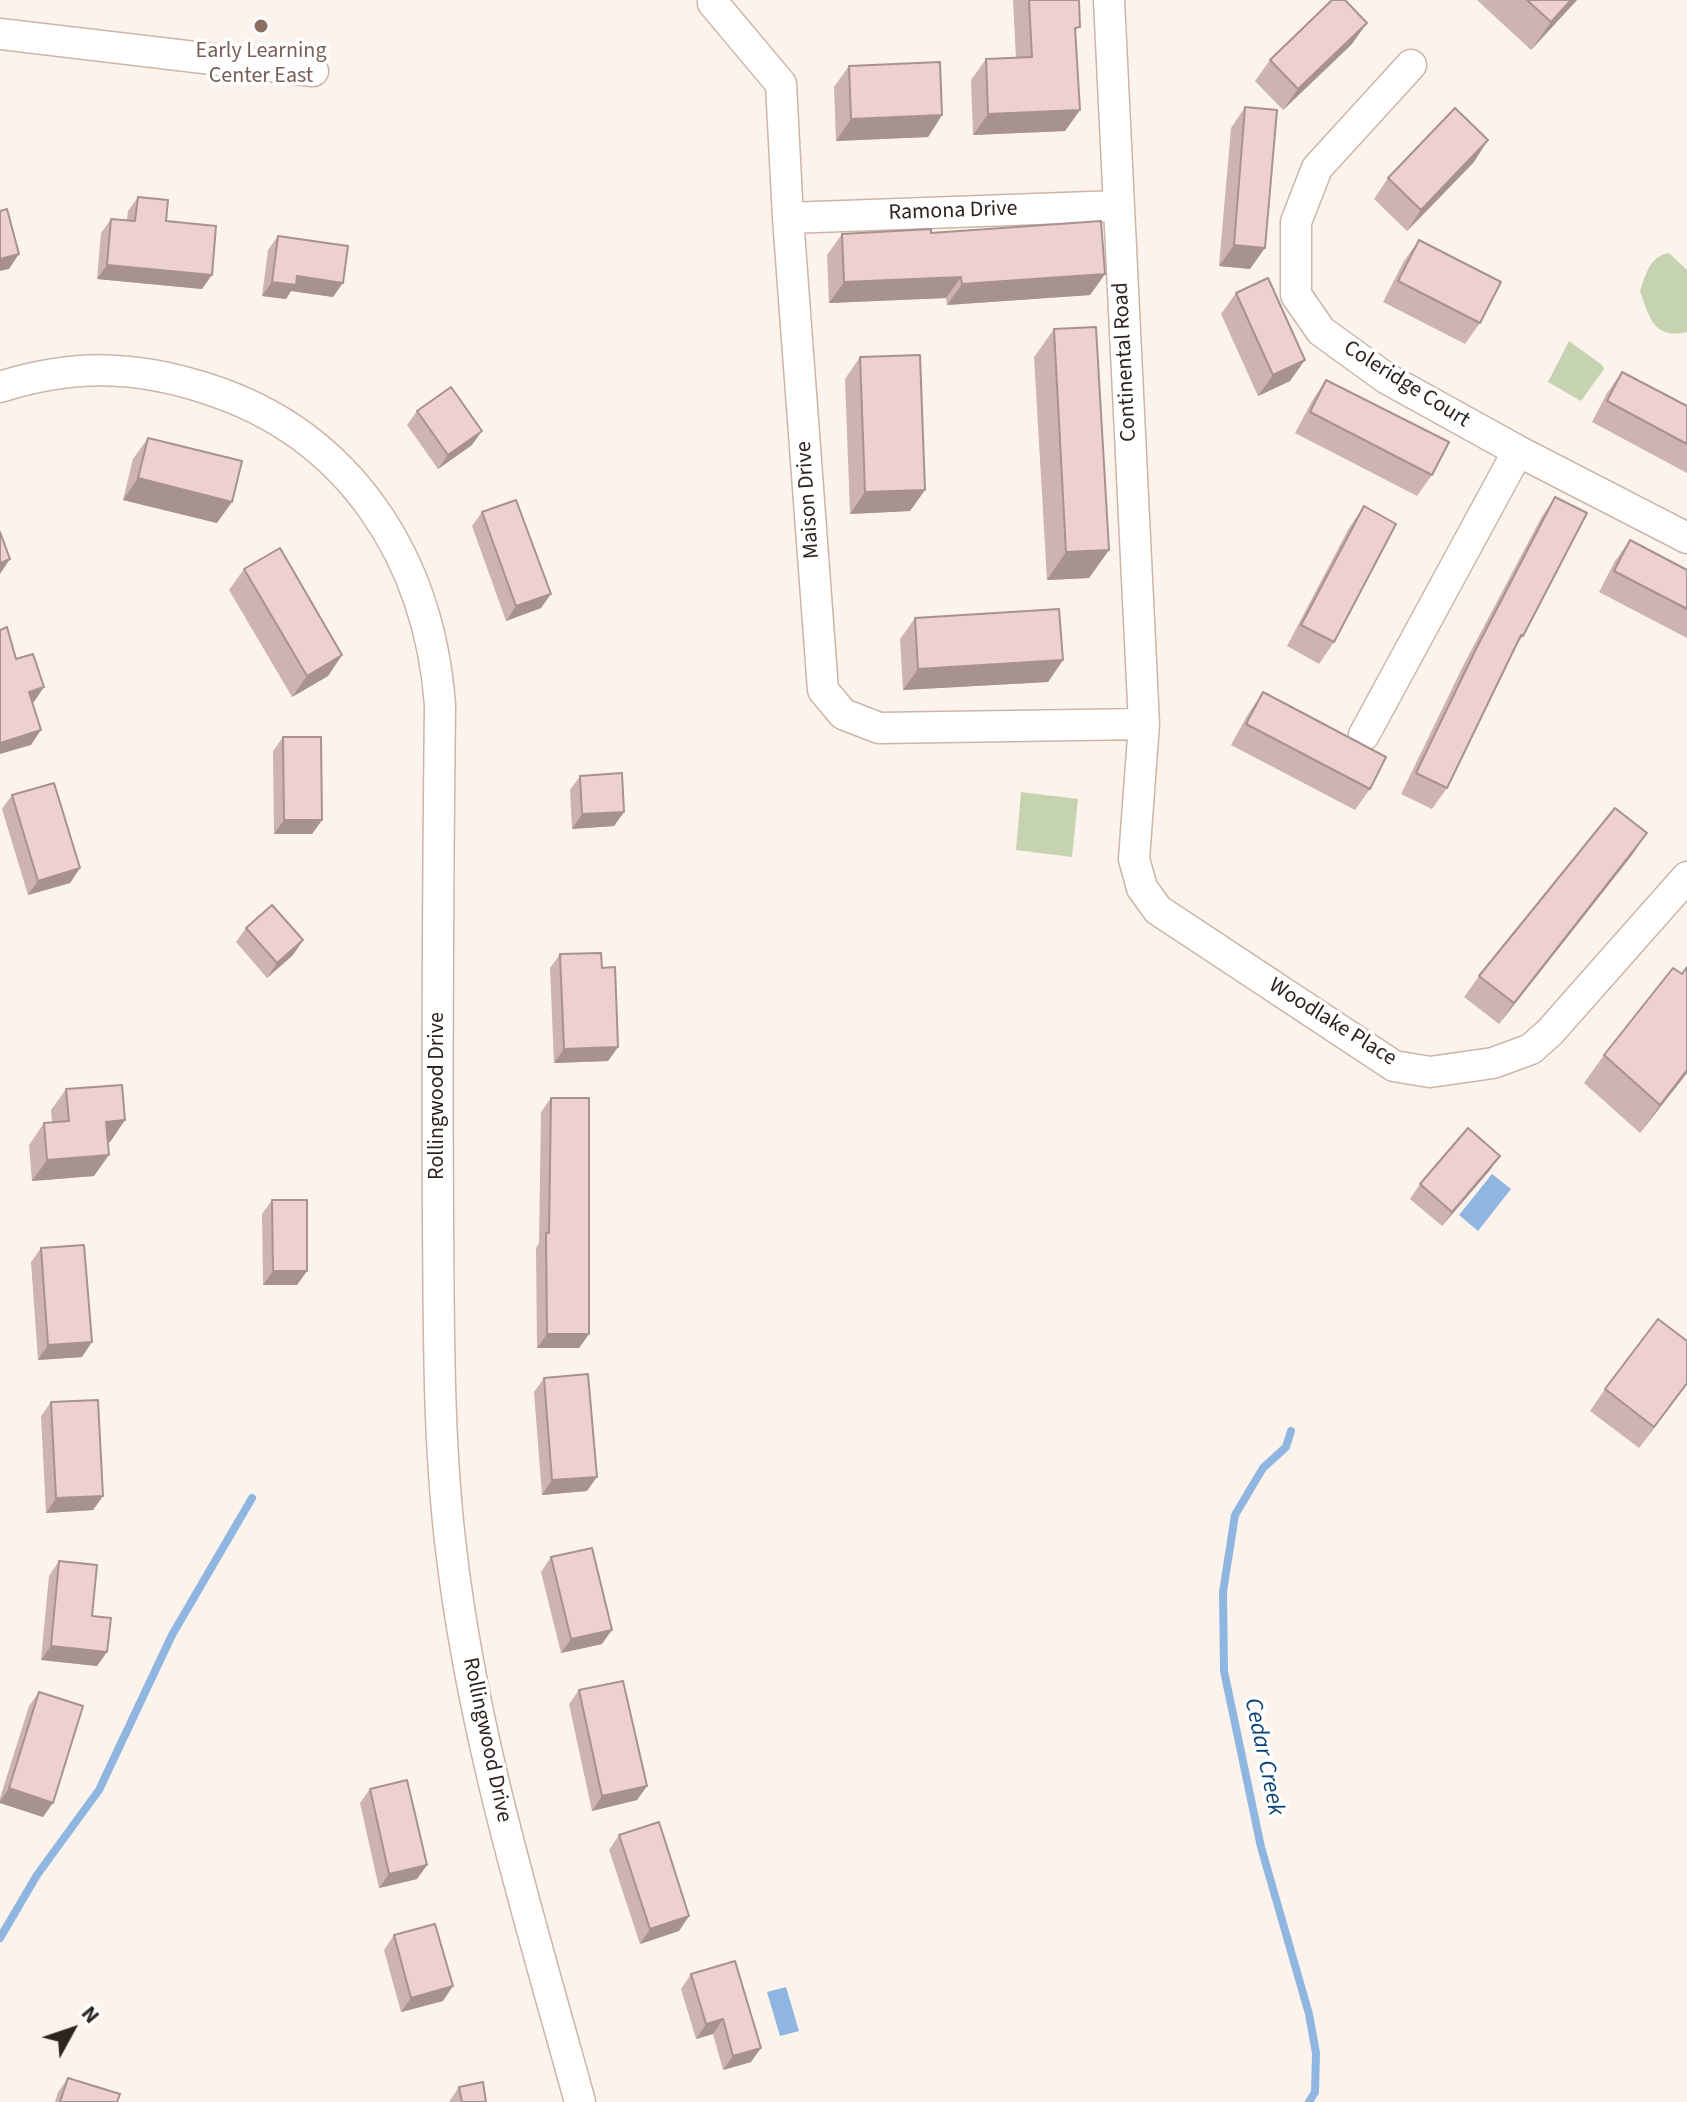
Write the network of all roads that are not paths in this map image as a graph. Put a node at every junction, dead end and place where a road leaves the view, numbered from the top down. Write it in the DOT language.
graph roads {
  1 [pos="713,0"];
  2 [pos="1109,0"];
  3 [pos="0,34"];
  4 [pos="1411,65"];
  5 [pos="313,71"];
  6 [pos="1119,206"];
  7 [pos="788,218"];
  8 [pos="0,387"];
  9 [pos="1518,451"];
  10 [pos="1687,538"];
  11 [pos="1144,724"];
  12 [pos="1364,735"];
  13 [pos="1687,877"];
  14 [pos="580,2102"];
  1 -- 7 [label="street, Maison Drive"];
  2 -- 6 [label="street, Continental Road"];
  3 -- 5 [label="street"];
  4 -- 9 [label="street, Coleridge Court"];
  6 -- 7 [label="street, Ramona Drive"];
  6 -- 11 [label="street, Continental Road"];
  7 -- 11 [label="street, Maison Drive"];
  8 -- 14 [label="street, Rollingwood Drive"];
  9 -- 10 [label="street, Coleridge Court"];
  9 -- 12 [label="street"];
  11 -- 13 [label="street, Woodlake Place"];
}
